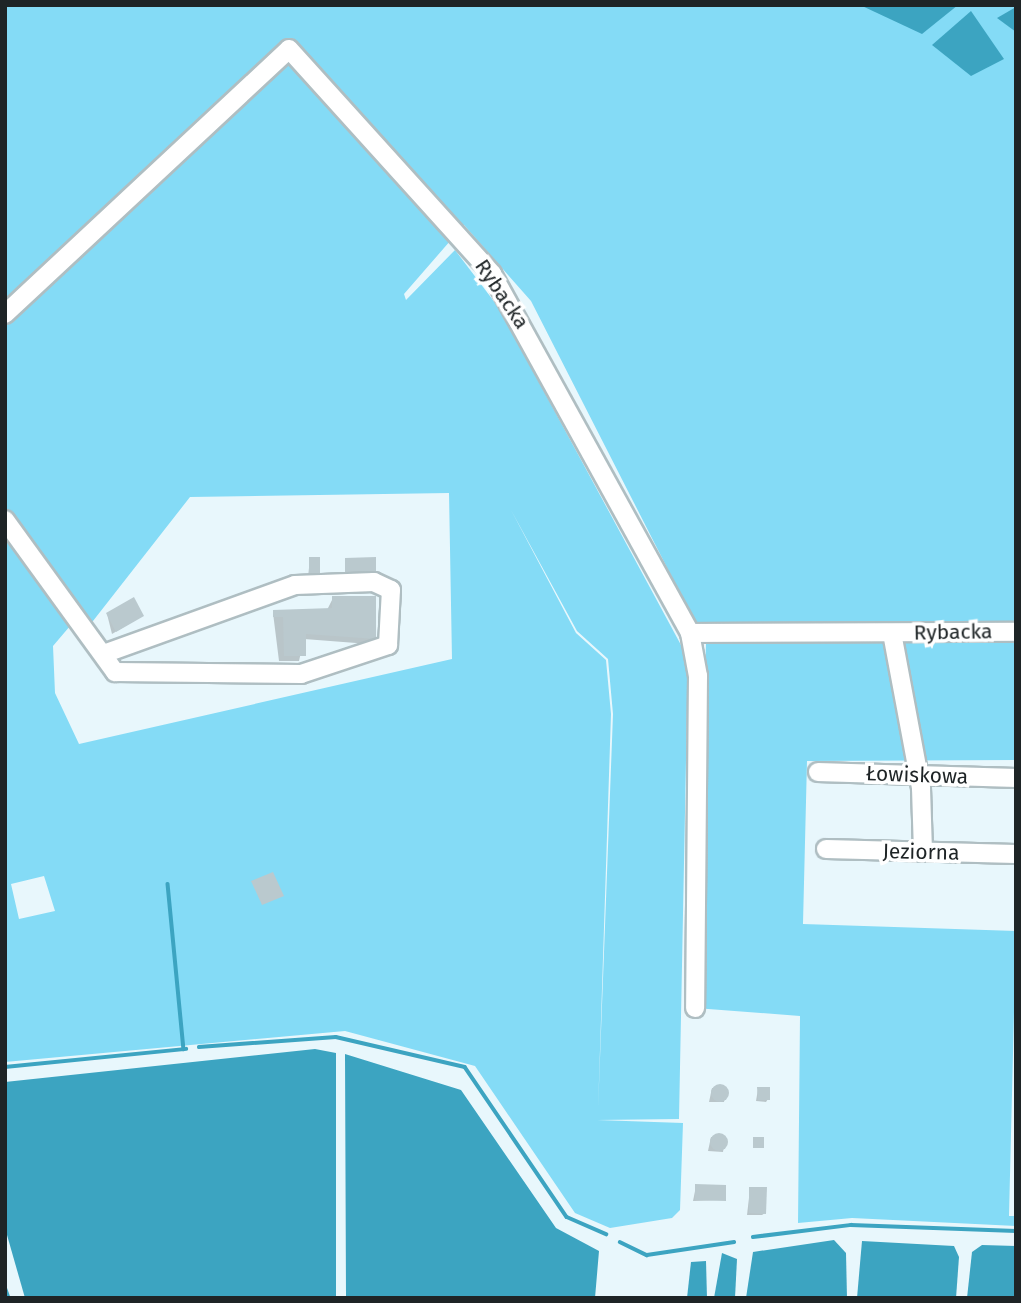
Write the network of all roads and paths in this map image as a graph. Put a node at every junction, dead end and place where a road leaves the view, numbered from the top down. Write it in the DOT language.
graph roads {
  1 [pos="5,314"];
  2 [pos="5,520"];
  3 [pos="1016,632"];
  4 [pos="691,633"];
  5 [pos="892,633"];
  6 [pos="103,654"];
  7 [pos="818,772"];
  8 [pos="915,775"];
  9 [pos="1016,778"];
  10 [pos="826,849"];
  11 [pos="923,852"];
  12 [pos="1016,854"];
  13 [pos="695,1008"];
  1 -- 4 [label="street, Rybacka"];
  2 -- 6 [label="street"];
  3 -- 5 [label="street, Rybacka"];
  4 -- 5 [label="street, Rybacka"];
  4 -- 13 [label="street"];
  5 -- 8 [label="street"];
  6 -- 6 [label="street"];
  7 -- 8 [label="street, Łowiskowa"];
  8 -- 9 [label="street, Łowiskowa"];
  8 -- 11 [label="street"];
  10 -- 11 [label="street, Jeziorna"];
  11 -- 12 [label="street, Jeziorna"];
}
